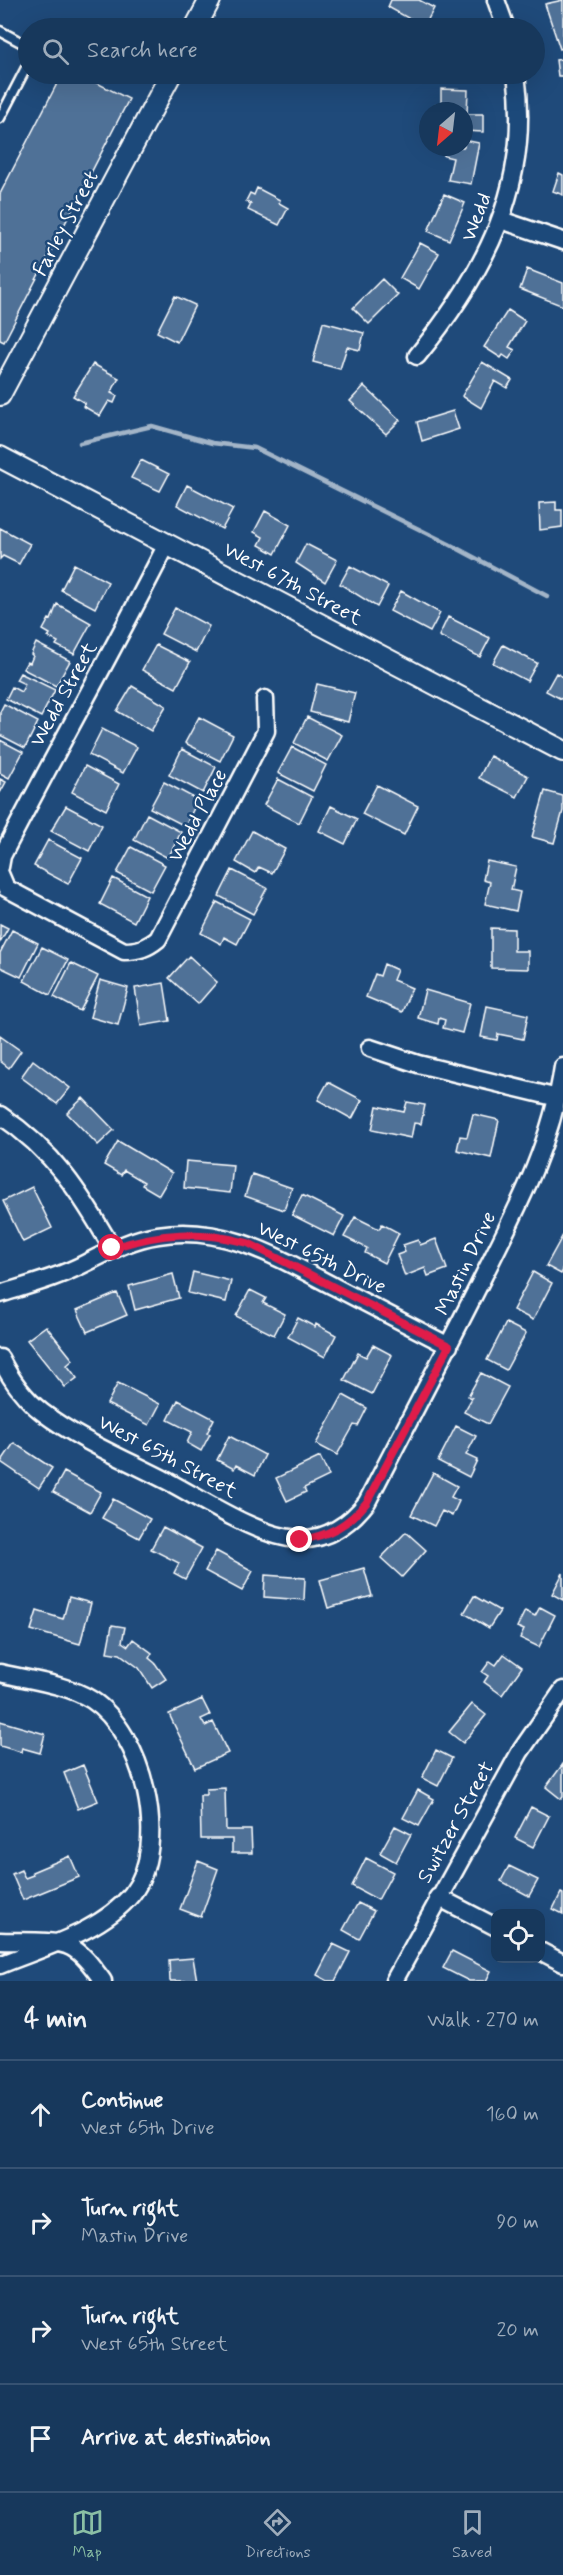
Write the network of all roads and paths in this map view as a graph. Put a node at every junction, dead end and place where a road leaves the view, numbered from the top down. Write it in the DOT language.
graph roads {
  1 [pos="210,0"];
  2 [pos="496,0"];
  3 [pos="200,18"];
  4 [pos="502,18"];
  5 [pos="0,31"];
  6 [pos="18,41"];
  7 [pos="18,83"];
  8 [pos="166,84"];
  9 [pos="517,84"];
  10 [pos="0,118"];
  11 [pos="501,220"];
  12 [pos="563,241"];
  13 [pos="417,356"];
  14 [pos="0,395"];
  15 [pos="0,457"];
  16 [pos="167,544"];
  17 [pos="264,699"];
  18 [pos="563,751"];
  19 [pos="0,867"];
  20 [pos="0,874"];
  21 [pos="370,1048"];
  22 [pos="563,1067"];
  23 [pos="558,1098"];
  24 [pos="0,1115"];
  25 [pos="112,1248"];
  26 [pos="0,1294"];
  27 [pos="449,1346"];
  28 [pos="0,1358"];
  29 [pos="341,1527"];
  30 [pos="0,1673"];
  31 [pos="563,1689"];
  32 [pos="438,1897"];
  33 [pos="491,1925"];
  34 [pos="0,1941"];
  35 [pos="53,1943"];
  36 [pos="545,1954"];
  37 [pos="563,1963"];
  38 [pos="0,1965"];
  39 [pos="103,1981"];
  40 [pos="394,1981"];
  1 -- 3 [label="street"];
  2 -- 4 [label="street"];
  5 -- 6 [label="lane"];
  7 -- 10 [label="lane"];
  8 -- 14 [label="street, Farley Street"];
  9 -- 11 [label="street, Wedd"];
  11 -- 12 [label="street"];
  11 -- 13 [label="street, Wedd"];
  15 -- 16 [label="street, West 67th Street"];
  16 -- 18 [label="street, West 67th Street"];
  16 -- 19 [label="street, Wedd Street"];
  17 -- 20 [label="street, Wedd Place"];
  21 -- 23 [label="street"];
  22 -- 23 [label="street, Mastin Drive"];
  23 -- 27 [label="street, Mastin Drive"];
  24 -- 25 [label="street"];
  25 -- 26 [label="street, West 65th Drive"];
  25 -- 27 [label="street, West 65th Drive"];
  27 -- 29 [label="street, Mastin Drive"];
  28 -- 29 [label="street, West 65th Street"];
  30 -- 35 [label="street"];
  31 -- 32 [label="street, Switzer Street"];
  32 -- 33 [label="street"];
  32 -- 40 [label="street, Switzer Street"];
  34 -- 35 [label="street"];
  35 -- 38 [label="street"];
  35 -- 39 [label="street"];
  36 -- 37 [label="street"];
}
